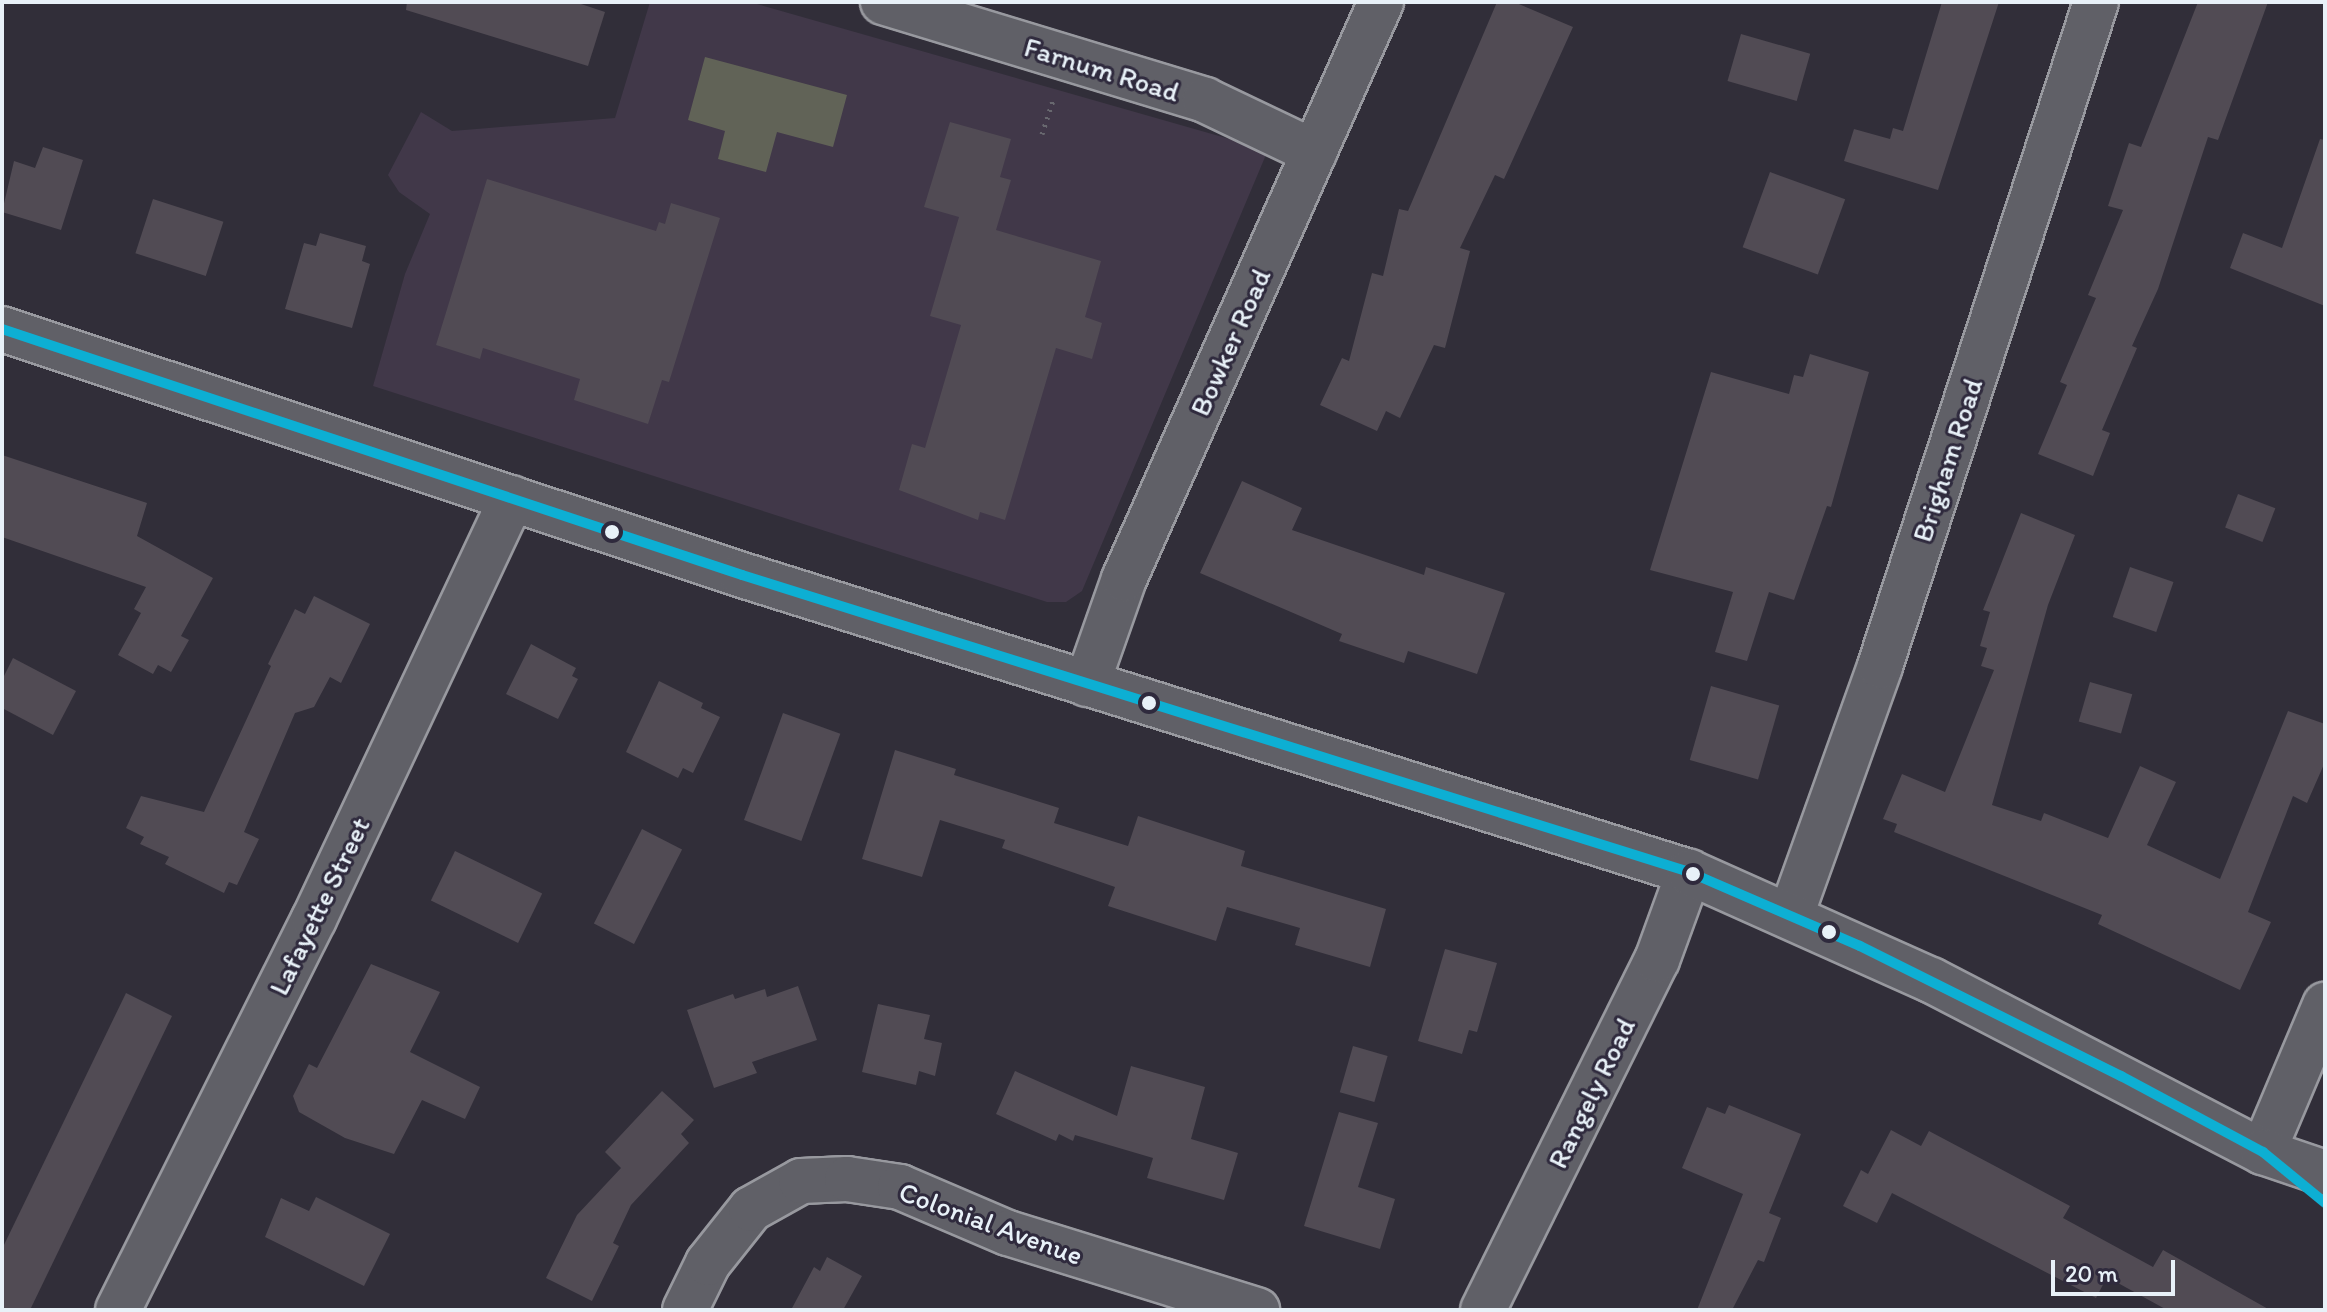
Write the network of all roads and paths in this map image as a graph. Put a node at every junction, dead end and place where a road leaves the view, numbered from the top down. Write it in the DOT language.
graph roads {
  1 [pos="883,2"];
  2 [pos="1381,2"];
  3 [pos="2096,2"];
  4 [pos="1055,94"];
  5 [pos="1042,134"];
  6 [pos="1314,152"];
  7 [pos="2,329"];
  8 [pos="512,498"];
  9 [pos="1087,684"];
  10 [pos="1689,872"];
  11 [pos="1791,915"];
  12 [pos="2325,1005"];
  13 [pos="2263,1152"];
  14 [pos="2325,1173"];
  15 [pos="2325,1203"];
  16 [pos="118,1310"];
  17 [pos="685,1310"];
  18 [pos="1257,1310"];
  19 [pos="1483,1310"];
  1 -- 6 [label="street, Farnum Road"];
  2 -- 6 [label="street, Bowker Road"];
  3 -- 11 [label="street, Brigham Road"];
  4 -- 5 [label="path"];
  6 -- 9 [label="street, Bowker Road"];
  7 -- 8 [label="street"];
  8 -- 9 [label="street"];
  8 -- 16 [label="street, Lafayette Street"];
  9 -- 10 [label="street"];
  10 -- 11 [label="street"];
  10 -- 19 [label="street, Rangely Road"];
  11 -- 13 [label="street"];
  12 -- 13 [label="street"];
  13 -- 14 [label="street"];
  13 -- 15 [label="street"];
  17 -- 18 [label="street, Colonial Avenue"];
}
